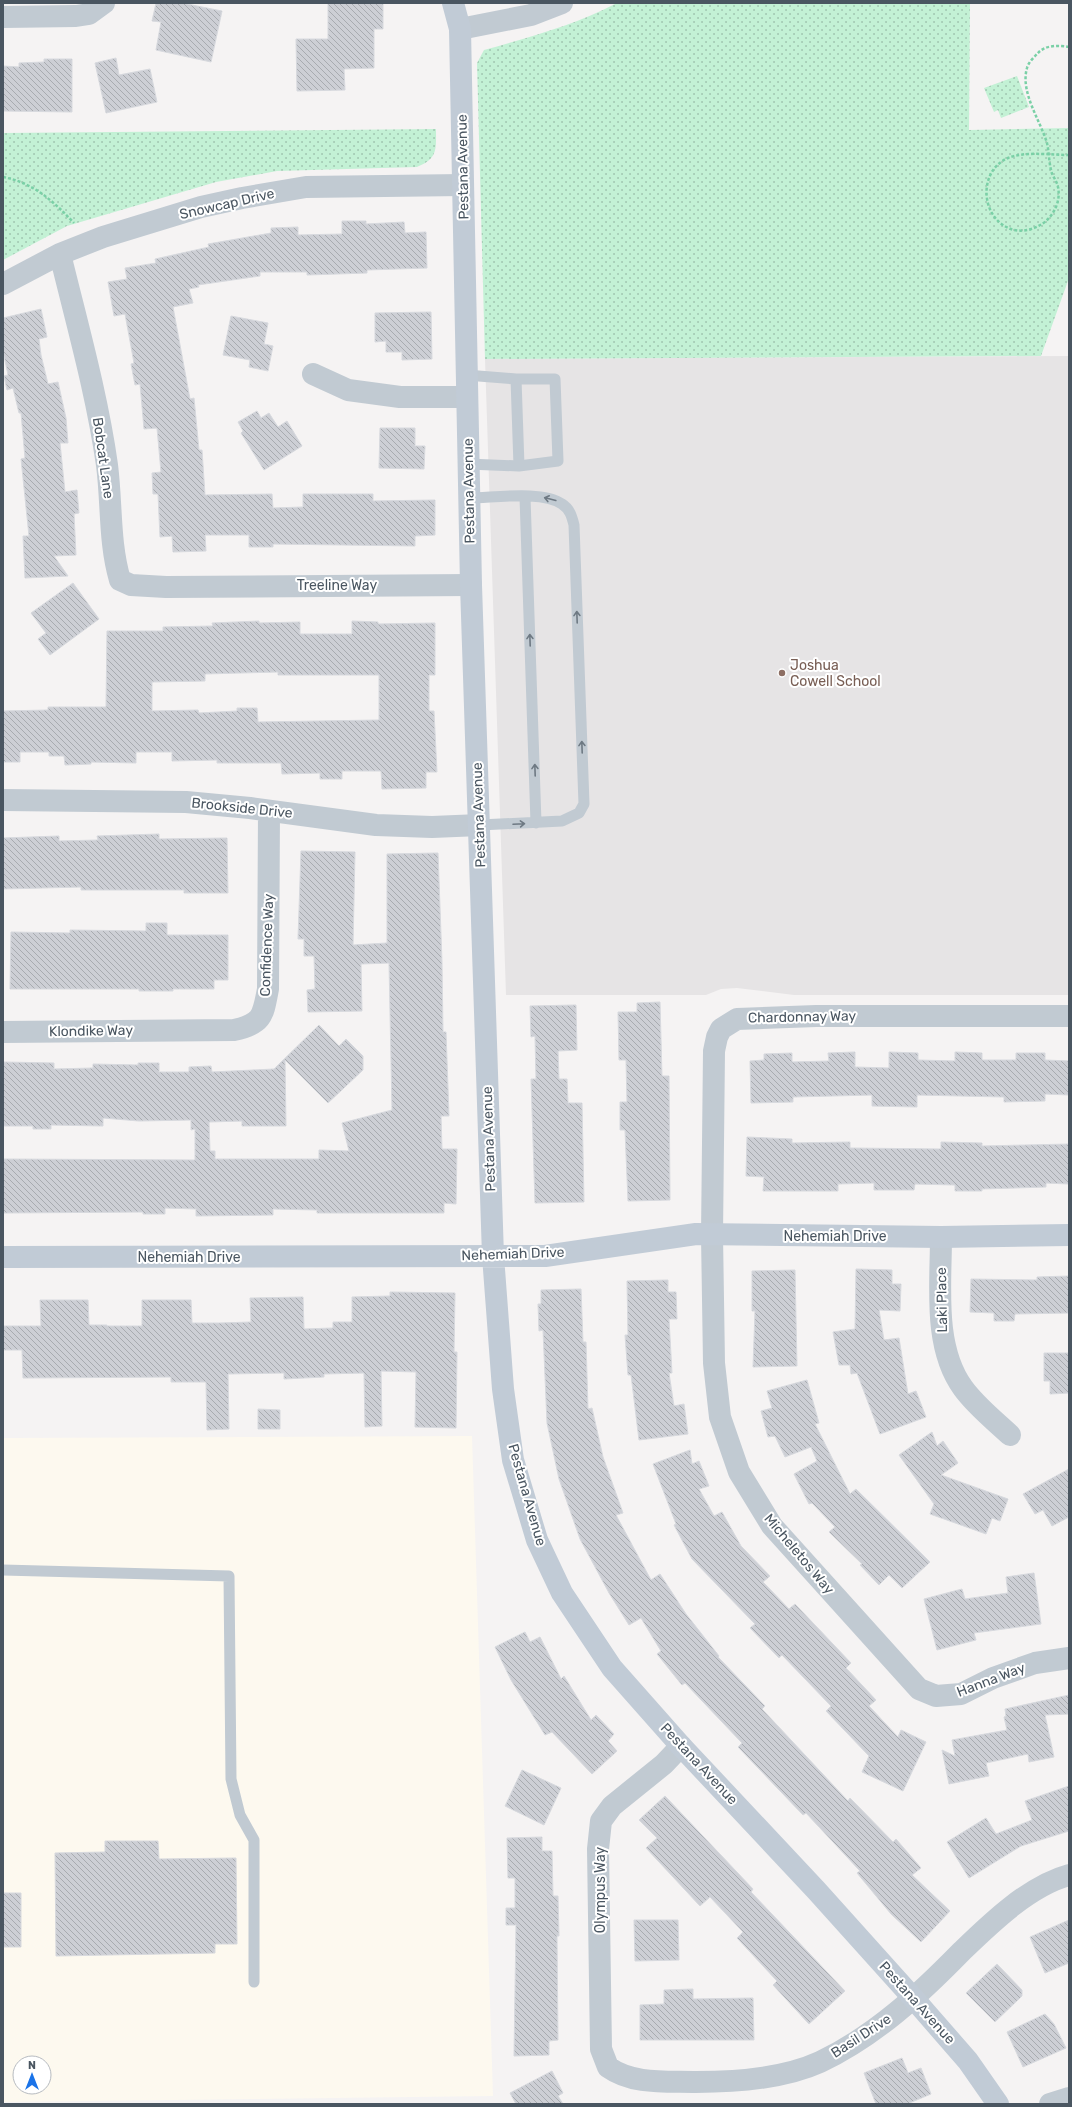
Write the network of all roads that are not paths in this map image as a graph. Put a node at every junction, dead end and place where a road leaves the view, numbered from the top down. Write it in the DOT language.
graph roads {
  1 [pos="104,3"];
  2 [pos="453,3"];
  3 [pos="562,3"];
  4 [pos="3,17"];
  5 [pos="460,29"];
  6 [pos="463,185"];
  7 [pos="60,254"];
  8 [pos="3,284"];
  9 [pos="313,374"];
  10 [pos="466,375"];
  11 [pos="516,379"];
  12 [pos="467,397"];
  13 [pos="468,464"];
  14 [pos="519,466"];
  15 [pos="525,497"];
  16 [pos="469,498"];
  17 [pos="471,585"];
  18 [pos="202,587"];
  19 [pos="3,800"];
  20 [pos="269,810"];
  21 [pos="536,823"];
  22 [pos="480,825"];
  23 [pos="1069,1016"];
  24 [pos="180,1030"];
  25 [pos="3,1032"];
  26 [pos="712,1235"];
  27 [pos="1069,1235"];
  28 [pos="941,1237"];
  29 [pos="493,1256"];
  30 [pos="3,1257"];
  31 [pos="1010,1435"];
  32 [pos="3,1570"];
  33 [pos="1069,1658"];
  34 [pos="936,1696"];
  35 [pos="681,1746"];
  36 [pos="1069,1875"];
  37 [pos="254,1982"];
  38 [pos="914,1999"];
  39 [pos="608,2067"];
  40 [pos="1069,2098"];
  41 [pos="998,2104"];
  42 [pos="1050,2104"];
  1 -- 4 [label="street"];
  2 -- 5 [label="street, Pestana Avenue"];
  3 -- 5 [label="street"];
  5 -- 6 [label="street, Pestana Avenue"];
  6 -- 7 [label="street, Snowcap Drive"];
  6 -- 10 [label="street, Pestana Avenue"];
  7 -- 8 [label="street, Snowcap Drive"];
  7 -- 18 [label="street, Bobcat Lane"];
  9 -- 12 [label="street"];
  10 -- 11 [label="lane"];
  10 -- 12 [label="street, Pestana Avenue"];
  11 -- 14 [label="lane"];
  11 -- 14 [label="lane"];
  12 -- 13 [label="street, Pestana Avenue"];
  13 -- 14 [label="lane"];
  13 -- 16 [label="street, Pestana Avenue"];
  15 -- 16 [label="lane"];
  21 -- 15 [label="lane, one-way"];
  21 -- 15 [label="lane, one-way"];
  16 -- 17 [label="street, Pestana Avenue"];
  17 -- 18 [label="street, Treeline Way"];
  17 -- 22 [label="street, Pestana Avenue"];
  19 -- 20 [label="street, Brookside Drive"];
  20 -- 22 [label="street, Brookside Drive"];
  20 -- 24 [label="street, Confidence Way"];
  22 -- 21 [label="lane, one-way"];
  22 -- 29 [label="street, Pestana Avenue"];
  23 -- 26 [label="street, Chardonnay Way"];
  24 -- 25 [label="street, Klondike Way"];
  26 -- 28 [label="street, Nehemiah Drive"];
  26 -- 29 [label="street, Nehemiah Drive"];
  26 -- 34 [label="street, Micheletos Way"];
  27 -- 28 [label="street, Nehemiah Drive"];
  28 -- 31 [label="street, Laki Place"];
  29 -- 30 [label="street, Nehemiah Drive"];
  29 -- 35 [label="street, Pestana Avenue"];
  32 -- 37 [label="lane"];
  33 -- 34 [label="street, Hanna Way"];
  35 -- 38 [label="street, Pestana Avenue"];
  35 -- 39 [label="street, Olympus Way"];
  36 -- 38 [label="street, Basil Drive"];
  38 -- 39 [label="street, Basil Drive"];
  38 -- 41 [label="street, Pestana Avenue"];
  40 -- 42 [label="street"];
}
